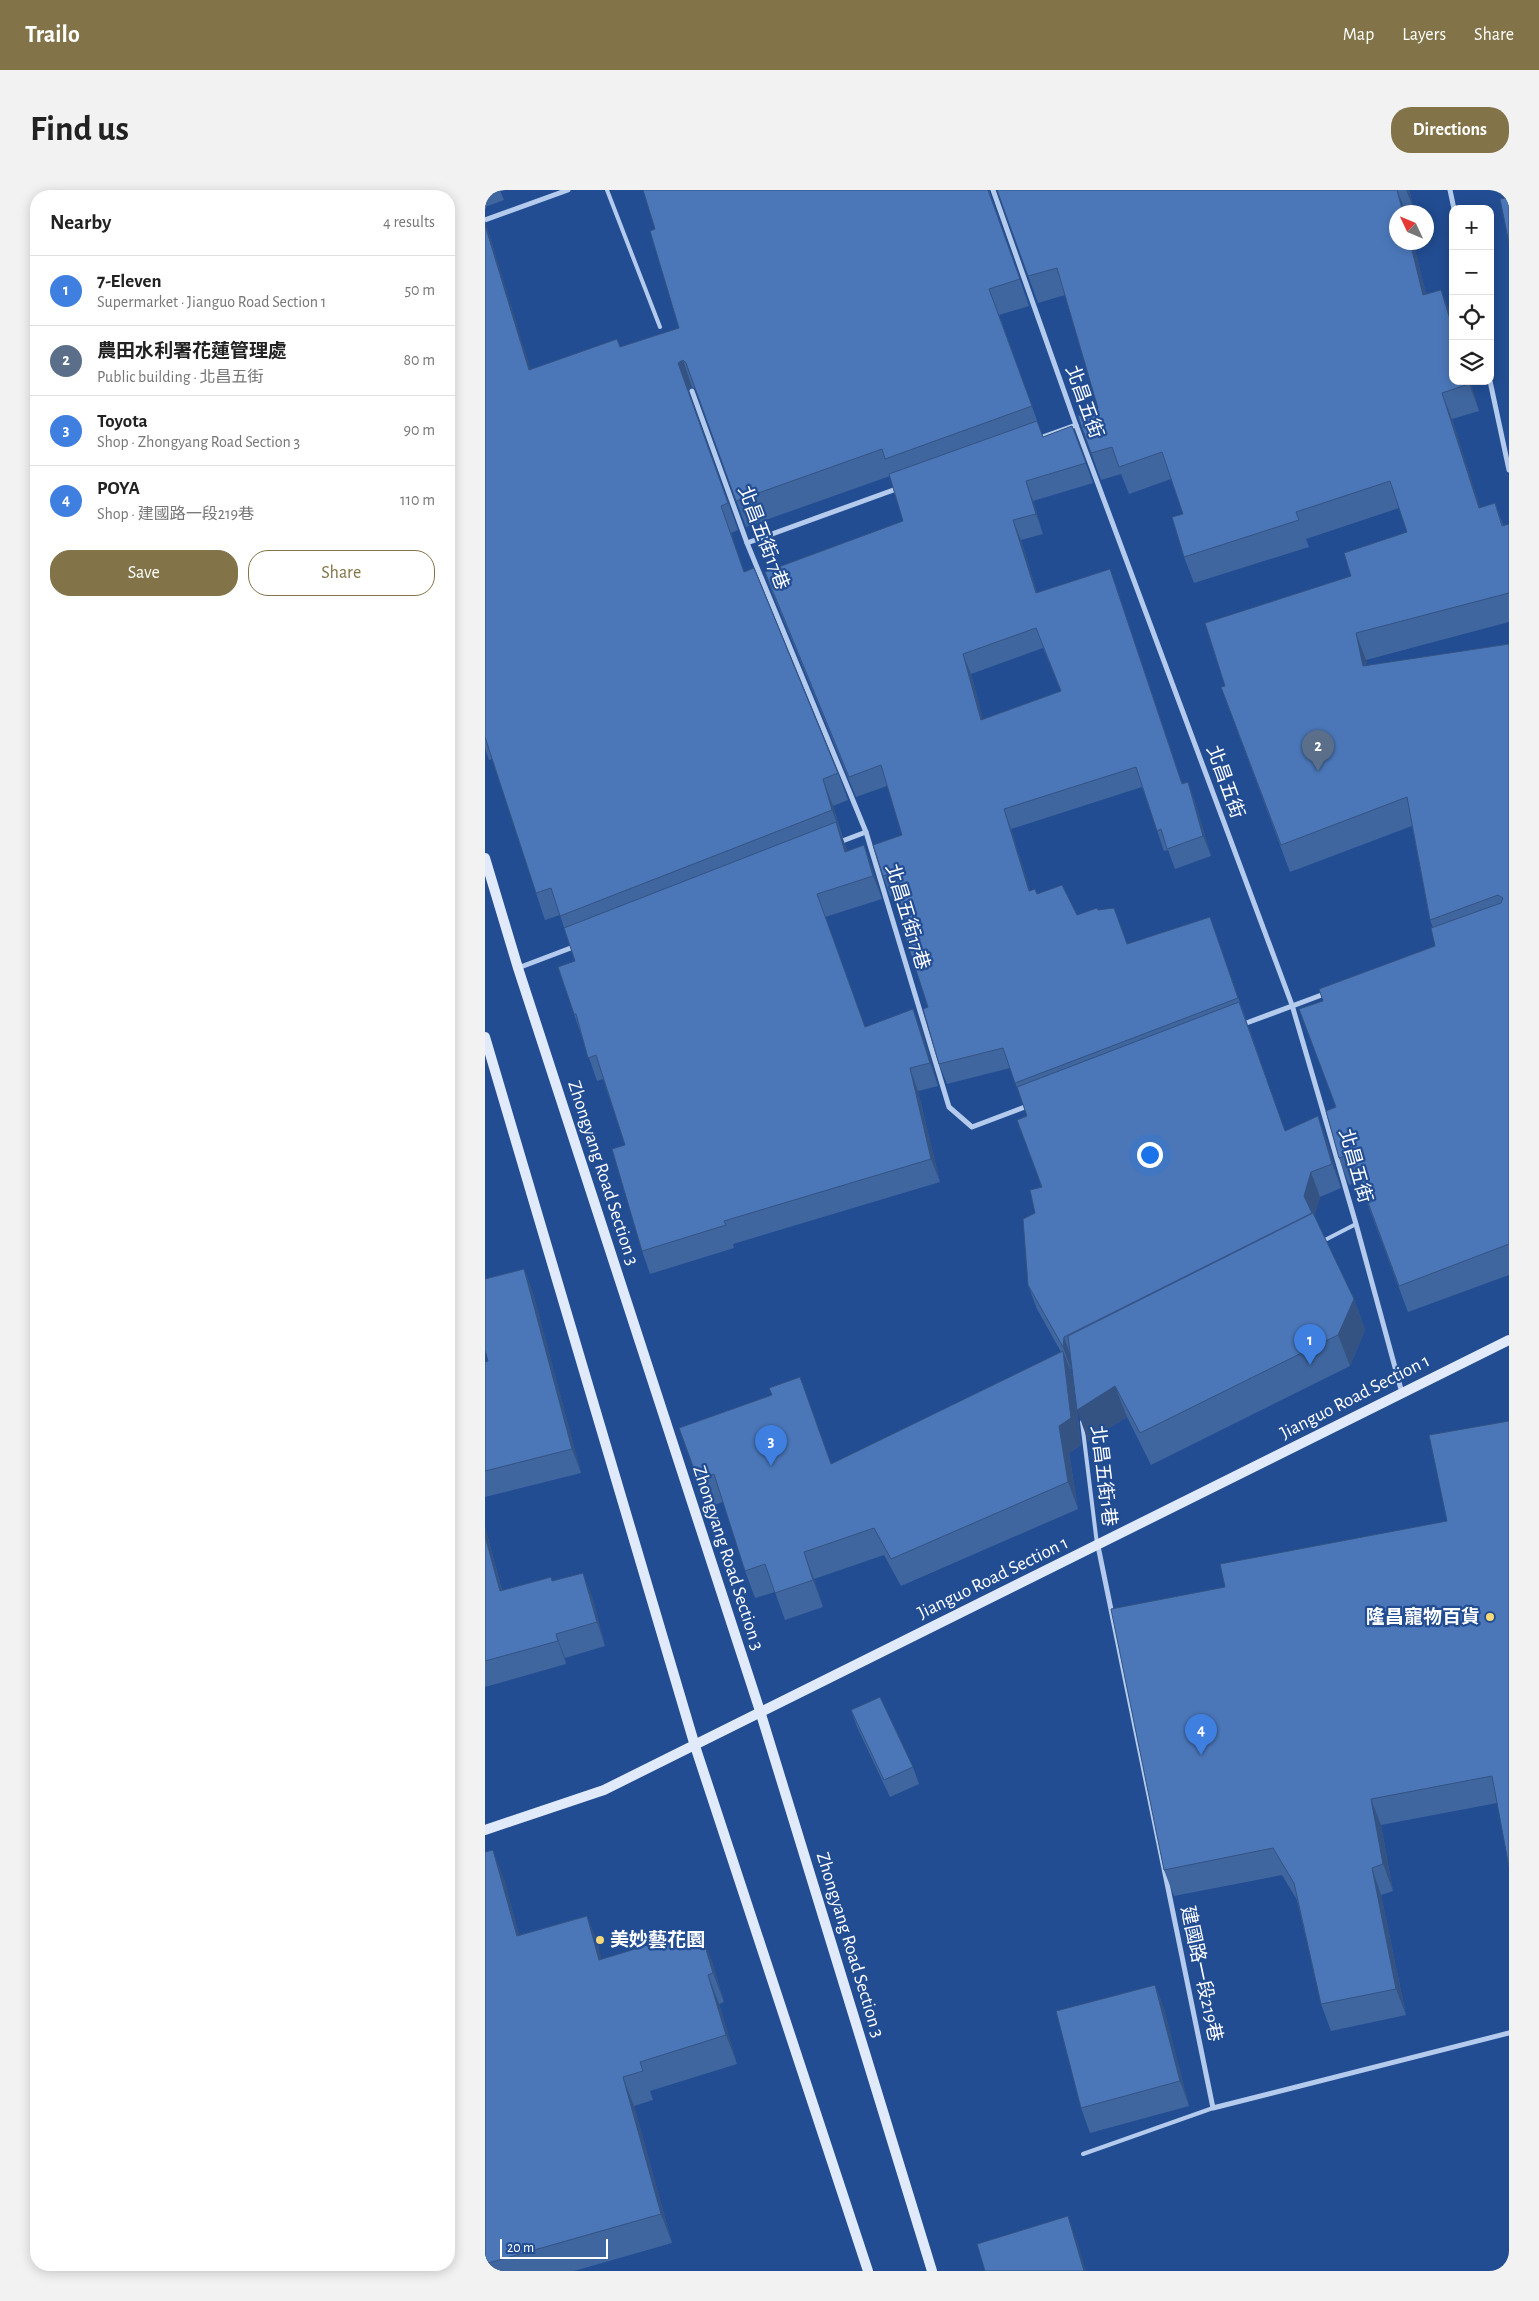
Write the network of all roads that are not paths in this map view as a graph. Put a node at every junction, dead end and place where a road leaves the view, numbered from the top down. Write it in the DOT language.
graph roads {
  1 [pos="568,190"];
  2 [pos="607,190"];
  3 [pos="993,190"];
  4 [pos="1450,190"];
  5 [pos="1453,205"];
  6 [pos="485,220"];
  7 [pos="660,327"];
  8 [pos="1491,385"];
  9 [pos="692,391"];
  10 [pos="1076,425"];
  11 [pos="1029,442"];
  12 [pos="1509,470"];
  13 [pos="907,485"];
  14 [pos="747,543"];
  15 [pos="866,832"];
  16 [pos="830,846"];
  17 [pos="485,858"];
  18 [pos="582,943"];
  19 [pos="518,968"];
  20 [pos="1337,989"];
  21 [pos="1292,1005"];
  22 [pos="1237,1026"];
  23 [pos="485,1037"];
  24 [pos="1036,1103"];
  25 [pos="1356,1224"];
  26 [pos="1321,1242"];
  27 [pos="1509,1340"];
  28 [pos="1402,1393"];
  29 [pos="1081,1412"];
  30 [pos="1097,1546"];
  31 [pos="760,1711"];
  32 [pos="695,1746"];
  33 [pos="485,1830"];
  34 [pos="1509,2033"];
  35 [pos="1213,2108"];
  36 [pos="1083,2154"];
  37 [pos="868,2271"];
  38 [pos="932,2271"];
  1 -- 6 [label="street"];
  2 -- 7 [label="lane"];
  3 -- 10 [label="street, 北昌五街"];
  4 -- 5 [label="street"];
  8 -- 12 [label="street"];
  9 -- 14 [label="street, 北昌五街17巷"];
  10 -- 11 [label="street"];
  10 -- 21 [label="street, 北昌五街"];
  13 -- 14 [label="street"];
  14 -- 15 [label="street, 北昌五街17巷"];
  15 -- 16 [label="street"];
  15 -- 24 [label="street, 北昌五街17巷"];
  17 -- 19 [label="street, Zhongyang Road Section 3"];
  18 -- 19 [label="street"];
  19 -- 31 [label="street, Zhongyang Road Section 3"];
  20 -- 21 [label="street"];
  21 -- 22 [label="street"];
  21 -- 25 [label="street, 北昌五街"];
  23 -- 32 [label="street"];
  25 -- 26 [label="lane"];
  25 -- 28 [label="street, 北昌五街"];
  27 -- 28 [label="street, Jianguo Road Section 1"];
  28 -- 30 [label="street, Jianguo Road Section 1"];
  29 -- 30 [label="lane, 北昌五街1巷"];
  30 -- 31 [label="street, Jianguo Road Section 1"];
  30 -- 35 [label="street, 建國路一段219巷"];
  31 -- 32 [label="street, Jianguo Road Section 1"];
  31 -- 38 [label="street, Zhongyang Road Section 3"];
  32 -- 33 [label="street, Jianguo Road Section 1"];
  32 -- 37 [label="street"];
  34 -- 35 [label="street"];
  35 -- 36 [label="lane"];
}
